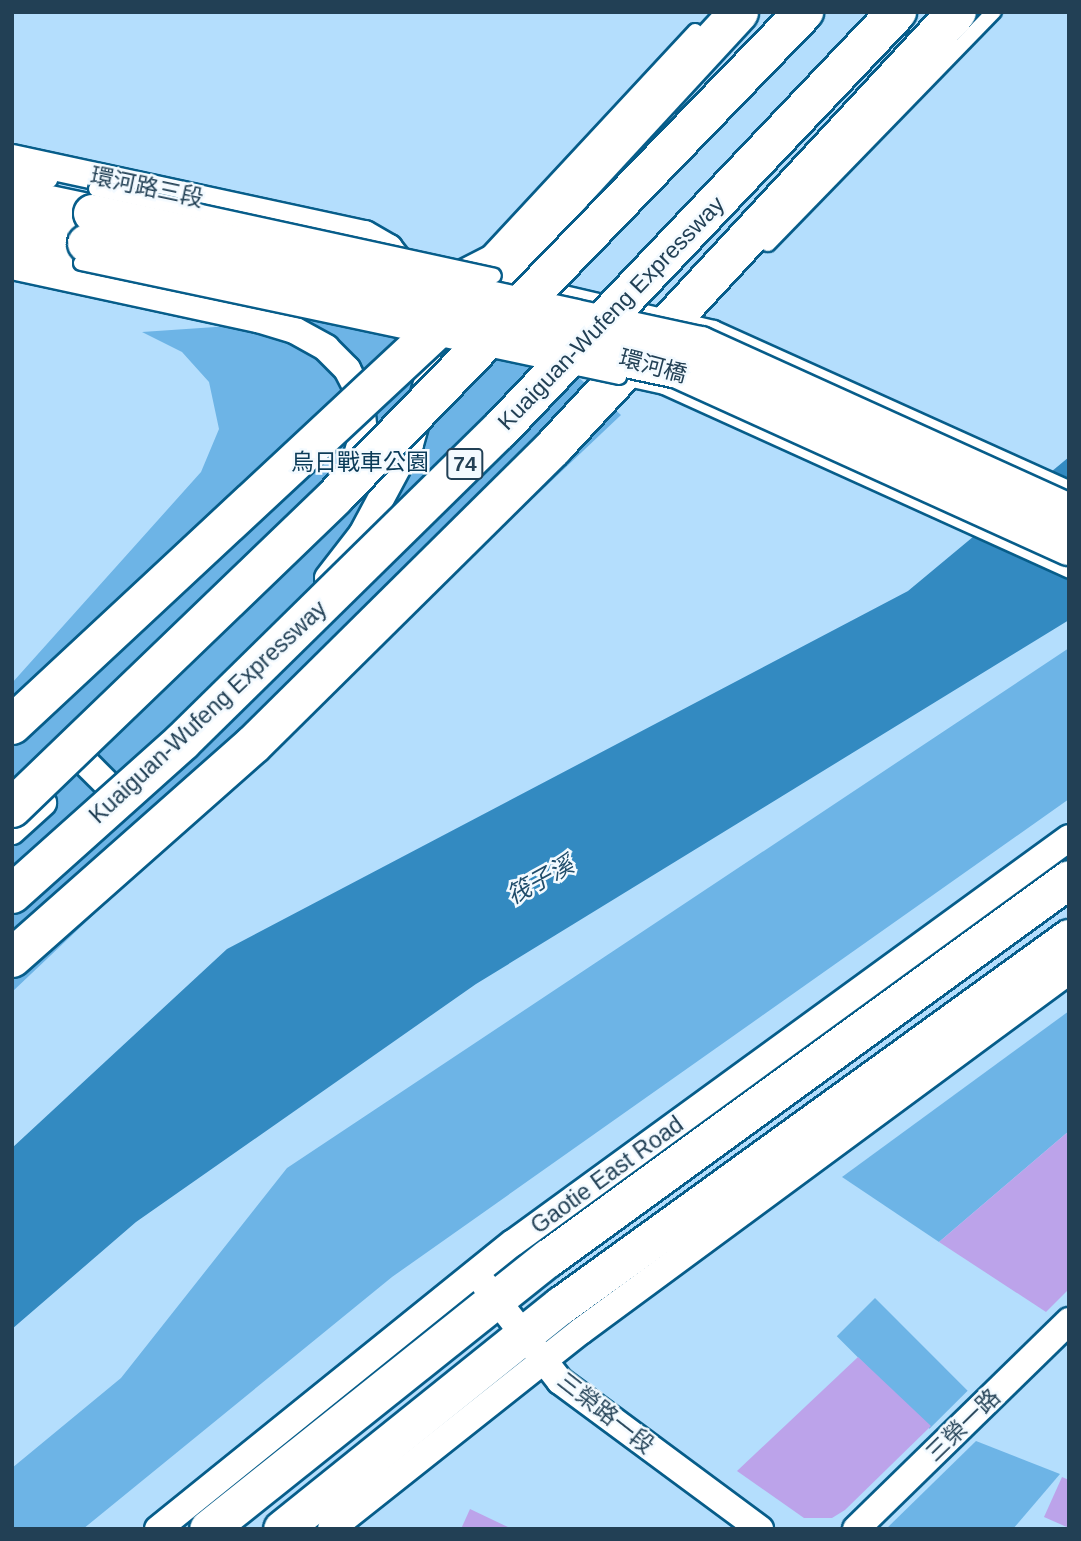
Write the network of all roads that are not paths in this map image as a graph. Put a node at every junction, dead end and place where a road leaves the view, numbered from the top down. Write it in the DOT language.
graph roads {
  1 [pos="804,12"];
  2 [pos="897,12"];
  3 [pos="957,12"];
  4 [pos="994,12"];
  5 [pos="721,17"];
  6 [pos="12,159"];
  7 [pos="12,172"];
  8 [pos="12,195"];
  9 [pos="281,216"];
  10 [pos="12,227"];
  11 [pos="89,227"];
  12 [pos="12,248"];
  13 [pos="759,253"];
  14 [pos="12,266"];
  15 [pos="720,292"];
  16 [pos="461,299"];
  17 [pos="258,319"];
  18 [pos="655,342"];
  19 [pos="364,431"];
  20 [pos="410,444"];
  21 [pos="1069,488"];
  22 [pos="1069,512"];
  23 [pos="1069,547"];
  24 [pos="1069,571"];
  25 [pos="12,724"];
  26 [pos="86,763"];
  27 [pos="108,785"];
  28 [pos="12,808"];
  29 [pos="12,831"];
  30 [pos="1069,838"];
  31 [pos="12,872"];
  32 [pos="1069,879"];
  33 [pos="12,894"];
  34 [pos="1069,938"];
  35 [pos="12,957"];
  36 [pos="1069,971"];
  37 [pos="485,1285"];
  38 [pos="1069,1321"];
  39 [pos="534,1347"];
  40 [pos="158,1529"];
  41 [pos="208,1529"];
  42 [pos="282,1529"];
  43 [pos="331,1529"];
  44 [pos="761,1529"];
  45 [pos="856,1529"];
  1 -- 28 [label="highway, bridge"];
  2 -- 33 [label="highway, Kuaiguan-Wufeng Expressway / 74, bridge"];
  3 -- 18 [label="highway, 74"];
  4 -- 13 [label="lane"];
  5 -- 16 [label="highway"];
  6 -- 9 [label="street, 環河路三段"];
  7 -- 11 [label="lane"];
  8 -- 11 [label="street, 環河路三段"];
  9 -- 17 [label="street"];
  9 -- 20 [label="street, 環河路三段"];
  10 -- 11 [label="street"];
  11 -- 12 [label="lane"];
  11 -- 16 [label="street, 環河橋, bridge"];
  11 -- 16 [label="lane, bridge"];
  14 -- 17 [label="street"];
  15 -- 18 [label="lane"];
  16 -- 18 [label="street, 環河橋, bridge"];
  16 -- 18 [label="lane, bridge"];
  16 -- 25 [label="highway, bridge"];
  17 -- 19 [label="street"];
  18 -- 21 [label="lane"];
  18 -- 22 [label="street, 環河橋, bridge"];
  18 -- 23 [label="street, 環河橋, bridge"];
  18 -- 24 [label="lane"];
  18 -- 35 [label="highway, 74"];
  19 -- 20 [label="street"];
  19 -- 26 [label="street"];
  20 -- 27 [label="street, 環河路三段"];
  26 -- 27 [label="street"];
  26 -- 29 [label="street"];
  27 -- 31 [label="street, 環河路三段"];
  30 -- 37 [label="street, Gaotie East Road"];
  32 -- 37 [label="street, Gaotie East Road"];
  34 -- 39 [label="street"];
  36 -- 39 [label="street"];
  37 -- 39 [label="street, 三榮路一段"];
  37 -- 40 [label="street, Gaotie East Road"];
  37 -- 41 [label="street, Gaotie East Road"];
  38 -- 45 [label="street, 三榮一路"];
  39 -- 42 [label="street"];
  39 -- 43 [label="street"];
  39 -- 44 [label="street, 三榮路一段"];
}
